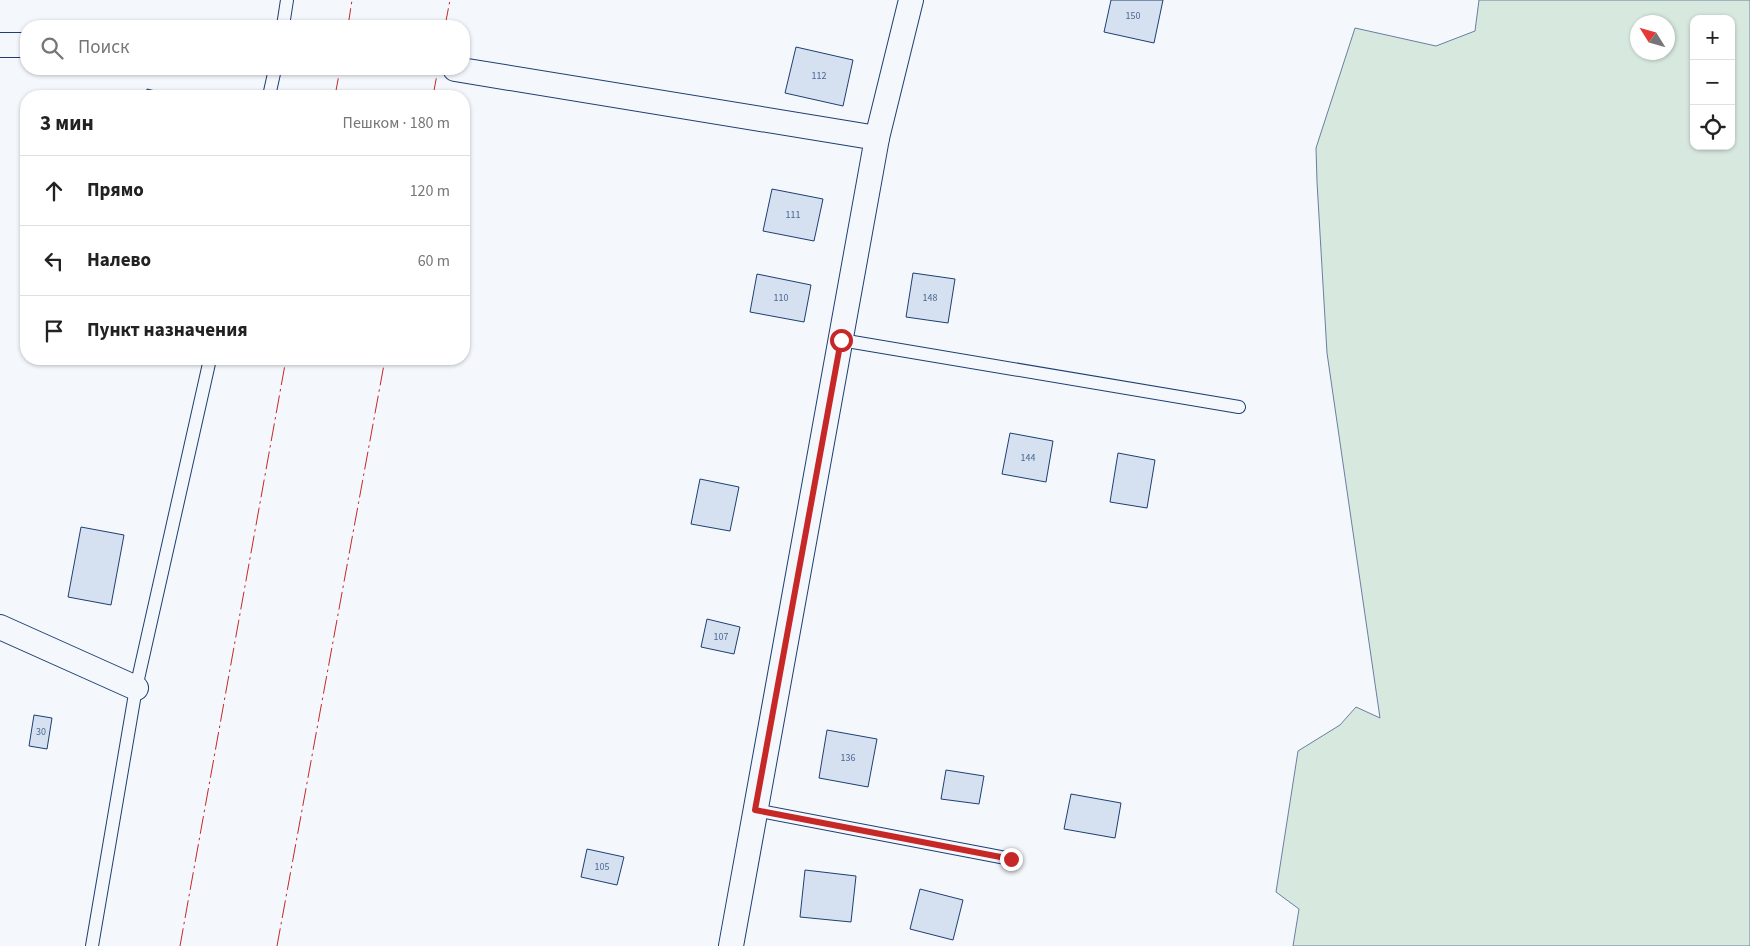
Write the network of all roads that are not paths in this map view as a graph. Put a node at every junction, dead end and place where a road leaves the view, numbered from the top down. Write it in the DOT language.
graph roads {
  1 [pos="287,0"];
  2 [pos="911,0"];
  3 [pos="284,20"];
  4 [pos="0,45"];
  5 [pos="20,45"];
  6 [pos="470,71"];
  7 [pos="274,75"];
  8 [pos="270,90"];
  9 [pos="877,138"];
  10 [pos="841,340"];
  11 [pos="209,365"];
  12 [pos="1239,407"];
  13 [pos="0,626"];
  14 [pos="136,688"];
  15 [pos="755,810"];
  16 [pos="1011,859"];
  17 [pos="92,946"];
  18 [pos="731,946"];
  1 -- 3 [label="lane"];
  2 -- 9 [label="street"];
  4 -- 5 [label="street"];
  6 -- 9 [label="street"];
  7 -- 8 [label="lane"];
  9 -- 10 [label="street"];
  10 -- 12 [label="lane"];
  10 -- 15 [label="street"];
  11 -- 14 [label="lane"];
  13 -- 14 [label="street"];
  14 -- 17 [label="lane"];
  15 -- 16 [label="lane"];
  15 -- 18 [label="street"];
}
